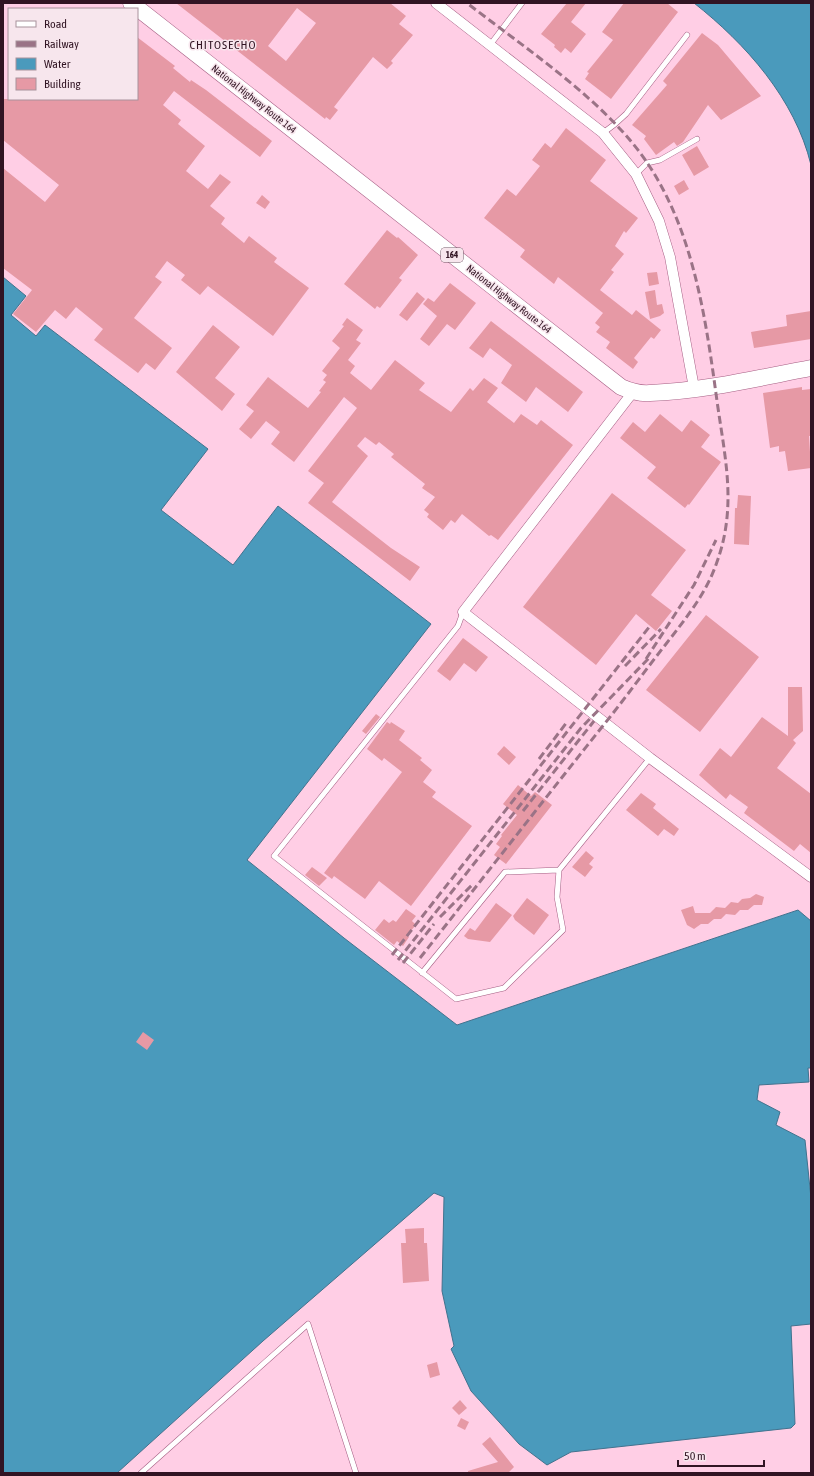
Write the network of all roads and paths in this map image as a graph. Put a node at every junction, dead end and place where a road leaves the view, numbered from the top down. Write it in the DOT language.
graph roads {
  1 [pos="522,3"];
  2 [pos="438,4"];
  3 [pos="138,8"];
  4 [pos="687,35"];
  5 [pos="490,45"];
  6 [pos="603,133"];
  7 [pos="697,139"];
  8 [pos="636,174"];
  9 [pos="811,368"];
  10 [pos="694,388"];
  11 [pos="633,392"];
  12 [pos="463,612"];
  13 [pos="650,758"];
  14 [pos="559,870"];
  15 [pos="811,877"];
  16 [pos="422,973"];
  17 [pos="141,1473"];
  18 [pos="356,1473"];
  1 -- 5 [label="lane"];
  2 -- 5 [label="street"];
  3 -- 11 [label="highway, National Highway Route 164 / 164"];
  4 -- 6 [label="lane"];
  5 -- 6 [label="street"];
  6 -- 8 [label="street"];
  7 -- 8 [label="lane"];
  8 -- 10 [label="street"];
  9 -- 10 [label="highway, National Highway Route 164 / 164"];
  10 -- 11 [label="highway, National Highway Route 164 / 164"];
  11 -- 12 [label="street"];
  12 -- 13 [label="street"];
  12 -- 16 [label="lane"];
  13 -- 14 [label="lane"];
  13 -- 15 [label="street"];
  14 -- 16 [label="lane"];
  14 -- 16 [label="lane"];
  17 -- 18 [label="lane"];
}
